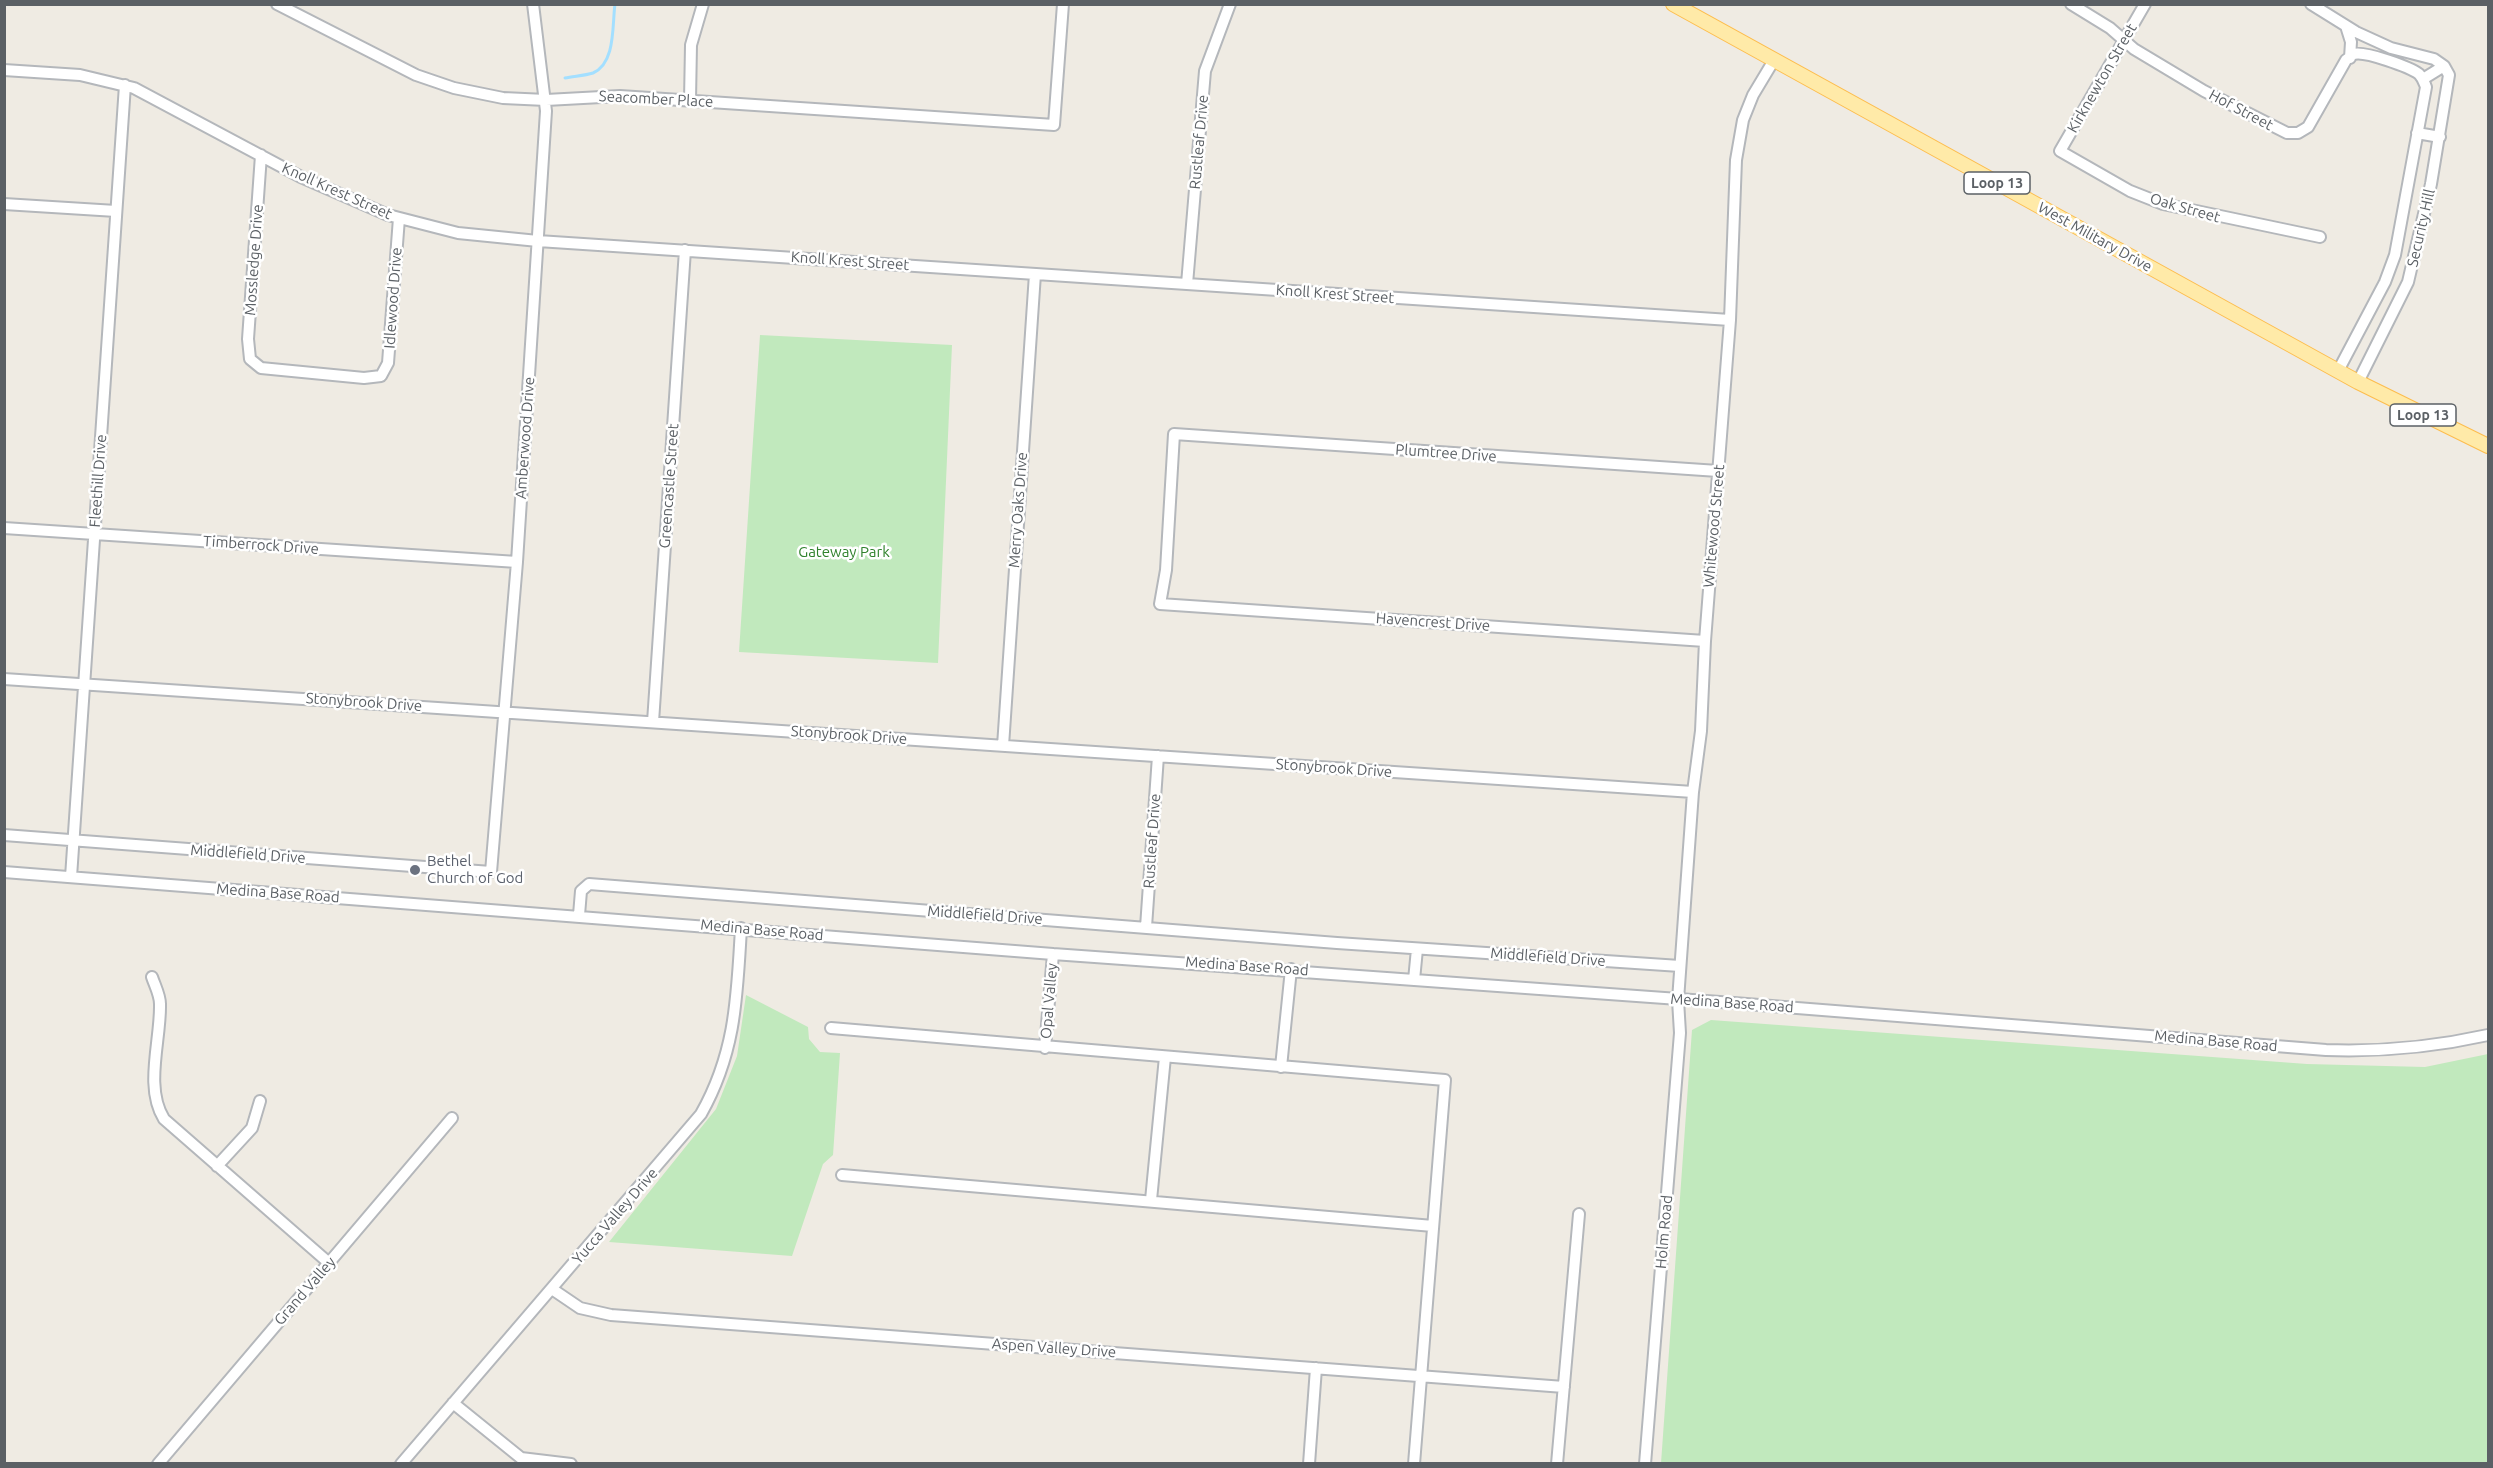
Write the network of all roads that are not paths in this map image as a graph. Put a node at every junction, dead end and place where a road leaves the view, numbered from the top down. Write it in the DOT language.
graph roads {
  1 [pos="277,4"];
  2 [pos="533,4"];
  3 [pos="703,4"];
  4 [pos="1063,4"];
  5 [pos="1230,4"];
  6 [pos="1673,4"];
  7 [pos="2071,4"];
  8 [pos="2145,4"];
  9 [pos="2311,4"];
  10 [pos="2346,26"];
  11 [pos="2124,41"];
  12 [pos="2350,58"];
  13 [pos="1774,60"];
  14 [pos="2444,66"];
  15 [pos="4,70"];
  16 [pos="2423,79"];
  17 [pos="124,85"];
  18 [pos="546,100"];
  19 [pos="690,100"];
  20 [pos="2417,133"];
  21 [pos="2440,137"];
  22 [pos="2060,151"];
  23 [pos="261,155"];
  24 [pos="4,204"];
  25 [pos="2403,206"];
  26 [pos="116,211"];
  27 [pos="2425,211"];
  28 [pos="399,218"];
  29 [pos="2320,237"];
  30 [pos="538,241"];
  31 [pos="685,250"];
  32 [pos="1035,274"];
  33 [pos="1187,284"];
  34 [pos="1730,320"];
  35 [pos="2338,371"];
  36 [pos="381,376"];
  37 [pos="2358,382"];
  38 [pos="2488,446"];
  39 [pos="1718,471"];
  40 [pos="4,528"];
  41 [pos="94,534"];
  42 [pos="517,562"];
  43 [pos="1160,604"];
  44 [pos="1705,641"];
  45 [pos="4,679"];
  46 [pos="85,684"];
  47 [pos="505,711"];
  48 [pos="653,722"];
  49 [pos="1003,746"];
  50 [pos="1158,756"];
  51 [pos="1693,792"];
  52 [pos="4,835"];
  53 [pos="74,840"];
  54 [pos="4,872"];
  55 [pos="491,872"];
  56 [pos="71,877"];
  57 [pos="579,915"];
  58 [pos="1146,927"];
  59 [pos="741,928"];
  60 [pos="1417,948"];
  61 [pos="1053,954"];
  62 [pos="1680,966"];
  63 [pos="1291,969"];
  64 [pos="152,977"];
  65 [pos="1414,980"];
  66 [pos="1678,1000"];
  67 [pos="831,1028"];
  68 [pos="2488,1035"];
  69 [pos="1045,1048"];
  70 [pos="1165,1057"];
  71 [pos="1281,1067"];
  72 [pos="260,1101"];
  73 [pos="452,1118"];
  74 [pos="217,1166"];
  75 [pos="842,1175"];
  76 [pos="1151,1200"];
  77 [pos="1579,1214"];
  78 [pos="1434,1226"];
  79 [pos="329,1263"];
  80 [pos="552,1289"];
  81 [pos="1316,1368"];
  82 [pos="1422,1376"];
  83 [pos="1564,1387"];
  84 [pos="453,1403"];
  85 [pos="158,1464"];
  86 [pos="401,1464"];
  87 [pos="572,1464"];
  88 [pos="1309,1464"];
  89 [pos="1414,1464"];
  90 [pos="1557,1464"];
  91 [pos="1645,1464"];
  1 -- 18 [label="street, Seacomber Place"];
  2 -- 18 [label="street, Amberwood Drive"];
  3 -- 19 [label="street"];
  4 -- 19 [label="street, Seacomber Place"];
  5 -- 33 [label="street, Rustleaf Drive"];
  6 -- 13 [label="main road, West Military Drive / Loop 13"];
  7 -- 11 [label="street, Hof Street"];
  8 -- 11 [label="street, Kirknewton Street"];
  9 -- 10 [label="street"];
  10 -- 12 [label="street"];
  10 -- 14 [label="street"];
  11 -- 12 [label="street, Hof Street"];
  11 -- 22 [label="street, Kirknewton Street"];
  12 -- 16 [label="street"];
  13 -- 34 [label="street, Whitewood Street"];
  13 -- 35 [label="main road, West Military Drive / Loop 13"];
  14 -- 16 [label="street"];
  14 -- 21 [label="street, Security Hill"];
  15 -- 17 [label="street, Knoll Krest Street"];
  16 -- 20 [label="street, Security Hill"];
  17 -- 23 [label="street, Knoll Krest Street"];
  17 -- 26 [label="street, Fleethill Drive"];
  18 -- 19 [label="street, Seacomber Place"];
  18 -- 30 [label="street, Amberwood Drive"];
  20 -- 21 [label="street"];
  20 -- 25 [label="street, Security Hill"];
  21 -- 27 [label="street, Security Hill"];
  22 -- 29 [label="street, Oak Street"];
  23 -- 28 [label="street, Knoll Krest Street"];
  23 -- 36 [label="street, Mossledge Drive"];
  24 -- 26 [label="street"];
  25 -- 27 [label="street"];
  25 -- 35 [label="street, Security Hill"];
  26 -- 41 [label="street, Fleethill Drive"];
  27 -- 37 [label="street, Security Hill"];
  28 -- 30 [label="street, Knoll Krest Street"];
  28 -- 36 [label="street, Idlewood Drive"];
  30 -- 31 [label="street, Knoll Krest Street"];
  30 -- 42 [label="street, Amberwood Drive"];
  31 -- 32 [label="street, Knoll Krest Street"];
  31 -- 48 [label="street, Greencastle Street"];
  32 -- 33 [label="street, Knoll Krest Street"];
  32 -- 49 [label="street, Merry Oaks Drive"];
  33 -- 34 [label="street, Knoll Krest Street"];
  34 -- 39 [label="street, Whitewood Street"];
  35 -- 37 [label="main road, West Military Drive / Loop 13"];
  37 -- 38 [label="main road, West Military Drive / Loop 13"];
  39 -- 43 [label="street, Plumtree Drive"];
  39 -- 44 [label="street, Whitewood Street"];
  40 -- 41 [label="street, Timberrock Drive"];
  41 -- 42 [label="street, Timberrock Drive"];
  41 -- 46 [label="street, Fleethill Drive"];
  42 -- 47 [label="street, Amberwood Drive"];
  43 -- 44 [label="street, Havencrest Drive"];
  44 -- 51 [label="street, Whitewood Street"];
  45 -- 46 [label="street, Stonybrook Drive"];
  46 -- 47 [label="street, Stonybrook Drive"];
  46 -- 53 [label="street, Fleethill Drive"];
  47 -- 48 [label="street, Stonybrook Drive"];
  47 -- 55 [label="street, Amberwood Drive"];
  48 -- 49 [label="street, Stonybrook Drive"];
  49 -- 50 [label="street, Stonybrook Drive"];
  50 -- 51 [label="street, Stonybrook Drive"];
  50 -- 58 [label="street, Rustleaf Drive"];
  51 -- 62 [label="street, Whitewood Street"];
  52 -- 53 [label="street, Middlefield Drive"];
  53 -- 55 [label="street, Middlefield Drive"];
  53 -- 56 [label="street, Fleethill Drive"];
  54 -- 56 [label="street, Medina Base Road"];
  56 -- 57 [label="street, Medina Base Road"];
  57 -- 58 [label="street, Middlefield Drive"];
  57 -- 59 [label="street, Medina Base Road"];
  58 -- 60 [label="street, Middlefield Drive"];
  59 -- 61 [label="street, Medina Base Road"];
  59 -- 80 [label="street, Yucca Valley Drive"];
  60 -- 62 [label="street, Middlefield Drive"];
  60 -- 65 [label="street"];
  61 -- 63 [label="street, Medina Base Road"];
  61 -- 69 [label="street, Opal Valley"];
  62 -- 66 [label="street, Whitewood Street"];
  63 -- 65 [label="street, Medina Base Road"];
  63 -- 71 [label="street"];
  64 -- 74 [label="street"];
  65 -- 66 [label="street, Medina Base Road"];
  66 -- 68 [label="street, Medina Base Road"];
  66 -- 91 [label="street, Holm Road"];
  67 -- 69 [label="street"];
  69 -- 70 [label="street"];
  70 -- 71 [label="street"];
  70 -- 76 [label="street"];
  71 -- 78 [label="street"];
  72 -- 74 [label="street"];
  73 -- 79 [label="street, Grand Valley"];
  74 -- 79 [label="street"];
  75 -- 76 [label="street"];
  76 -- 78 [label="street"];
  77 -- 83 [label="street"];
  78 -- 82 [label="street"];
  79 -- 85 [label="street, Grand Valley"];
  80 -- 81 [label="street, Aspen Valley Drive"];
  80 -- 84 [label="street, Yucca Valley Drive"];
  81 -- 82 [label="street, Aspen Valley Drive"];
  81 -- 88 [label="street"];
  82 -- 83 [label="street, Aspen Valley Drive"];
  82 -- 89 [label="street"];
  83 -- 90 [label="street"];
  84 -- 86 [label="street, Yucca Valley Drive"];
  84 -- 87 [label="street"];
}
